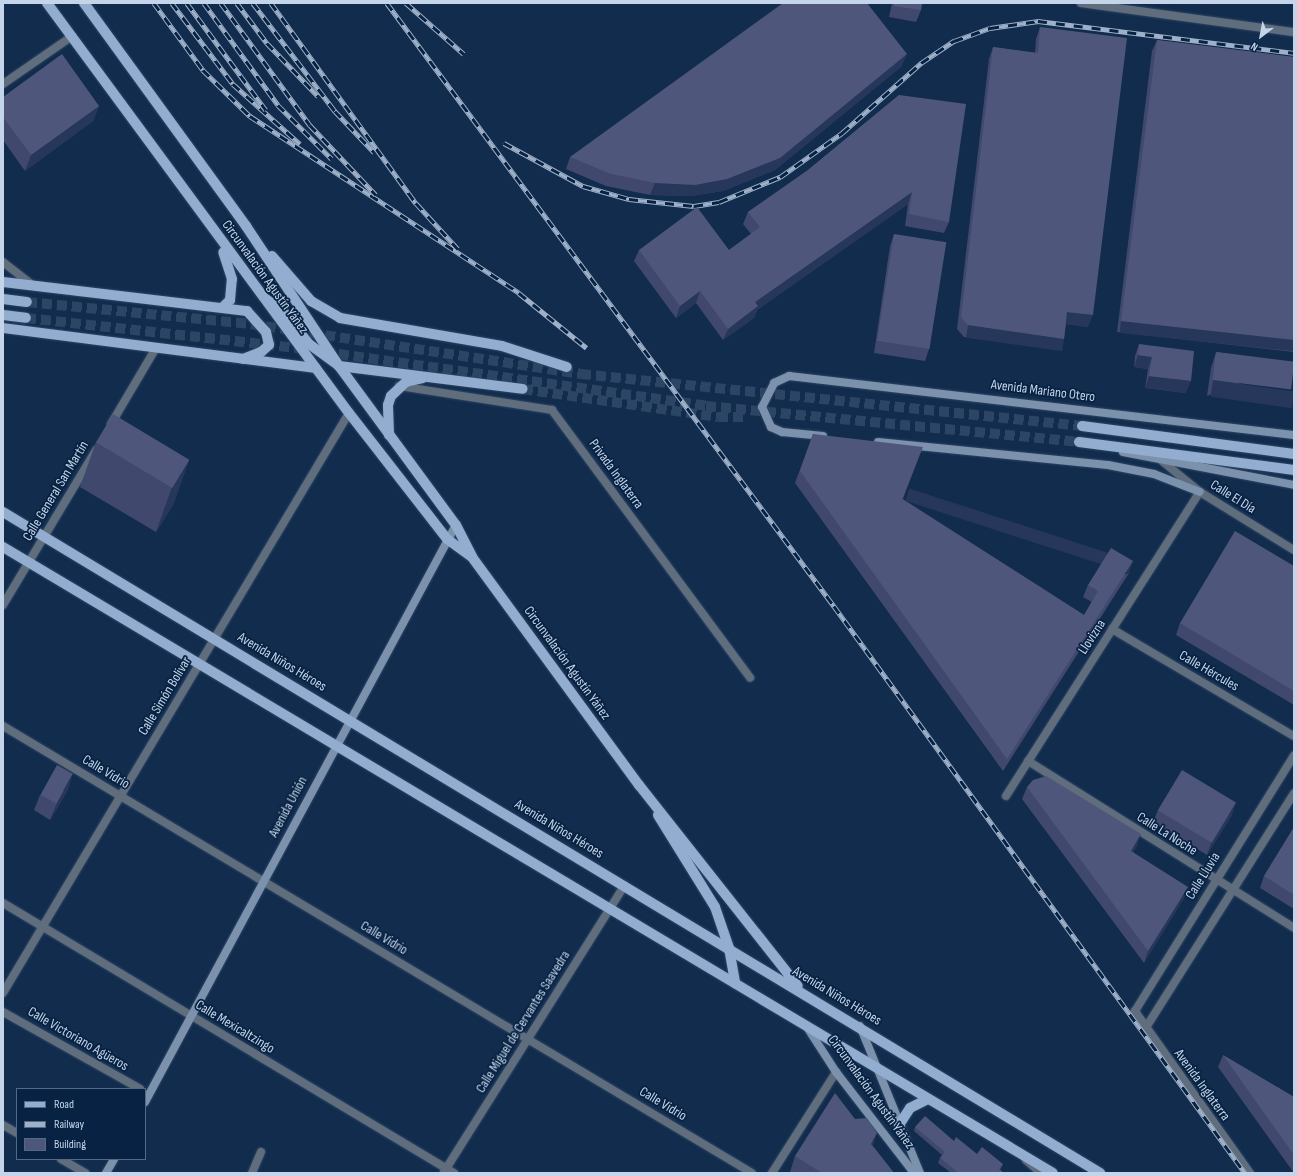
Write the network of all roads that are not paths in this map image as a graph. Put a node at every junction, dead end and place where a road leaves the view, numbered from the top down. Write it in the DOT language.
graph roads {
  1 [pos="47,3"];
  2 [pos="84,3"];
  3 [pos="1081,3"];
  4 [pos="1127,3"];
  5 [pos="1118,10"];
  6 [pos="1294,32"];
  7 [pos="71,37"];
  8 [pos="3,84"];
  9 [pos="205,220"];
  10 [pos="246,226"];
  11 [pos="3,262"];
  12 [pos="3,282"];
  13 [pos="32,285"];
  14 [pos="258,293"];
  15 [pos="3,299"];
  16 [pos="27,302"];
  17 [pos="223,307"];
  18 [pos="3,316"];
  19 [pos="26,318"];
  20 [pos="3,328"];
  21 [pos="156,348"];
  22 [pos="243,359"];
  23 [pos="339,366"];
  24 [pos="567,367"];
  25 [pos="315,368"];
  26 [pos="430,376"];
  27 [pos="399,386"];
  28 [pos="523,389"];
  29 [pos="349,413"];
  30 [pos="1082,426"];
  31 [pos="389,435"];
  32 [pos="1294,435"];
  33 [pos="829,437"];
  34 [pos="869,441"];
  35 [pos="1079,442"];
  36 [pos="1091,444"];
  37 [pos="1294,454"];
  38 [pos="1162,461"];
  39 [pos="1294,470"];
  40 [pos="1294,485"];
  41 [pos="1200,492"];
  42 [pos="3,512"];
  43 [pos="456,525"];
  44 [pos="44,536"];
  45 [pos="446,539"];
  46 [pos="3,547"];
  47 [pos="1294,550"];
  48 [pos="472,557"];
  49 [pos="29,562"];
  50 [pos="3,606"];
  51 [pos="1112,629"];
  52 [pos="215,638"];
  53 [pos="199,664"];
  54 [pos="750,678"];
  55 [pos="350,718"];
  56 [pos="3,726"];
  57 [pos="1294,736"];
  58 [pos="335,746"];
  59 [pos="1294,756"];
  60 [pos="1028,761"];
  61 [pos="639,785"];
  62 [pos="1294,793"];
  63 [pos="120,796"];
  64 [pos="1006,796"];
  65 [pos="263,881"];
  66 [pos="1216,881"];
  67 [pos="625,885"];
  68 [pos="1232,890"];
  69 [pos="3,903"];
  70 [pos="610,910"];
  71 [pos="42,927"];
  72 [pos="1294,928"];
  73 [pos="729,948"];
  74 [pos="735,983"];
  75 [pos="801,991"];
  76 [pos="3,993"];
  77 [pos="1135,1011"];
  78 [pos="3,1012"];
  79 [pos="191,1016"];
  80 [pos="807,1026"];
  81 [pos="860,1026"];
  82 [pos="1145,1028"];
  83 [pos="528,1039"];
  84 [pos="874,1068"];
  85 [pos="836,1072"];
  86 [pos="138,1088"];
  87 [pos="146,1096"];
  88 [pos="928,1099"];
  89 [pos="3,1125"];
  90 [pos="899,1125"];
  91 [pos="16,1132"];
  92 [pos="1014,1150"];
  93 [pos="261,1152"];
  94 [pos="64,1160"];
  95 [pos="113,1160"];
  96 [pos="445,1171"];
  97 [pos="85,1173"];
  98 [pos="106,1173"];
  99 [pos="252,1173"];
  100 [pos="454,1173"];
  101 [pos="752,1173"];
  102 [pos="772,1173"];
  103 [pos="914,1173"];
  104 [pos="920,1173"];
  105 [pos="1040,1173"];
  106 [pos="1053,1173"];
  107 [pos="1100,1173"];
  108 [pos="1250,1173"];
  1 -- 7 [label="main road, Circunvalación Agustín Yáñez"];
  2 -- 10 [label="main road, Circunvalación Agustín Yáñez"];
  3 -- 5 [label="street"];
  4 -- 5 [label="street"];
  5 -- 6 [label="street"];
  7 -- 8 [label="street"];
  7 -- 9 [label="main road, Circunvalación Agustín Yáñez"];
  9 -- 14 [label="main road, Circunvalación Agustín Yáñez"];
  9 -- 17 [label="main road"];
  10 -- 23 [label="main road, Circunvalación Agustín Yáñez"];
  10 -- 24 [label="main road"];
  11 -- 13 [label="street"];
  12 -- 13 [label="main road"];
  13 -- 17 [label="main road"];
  14 -- 23 [label="main road"];
  14 -- 25 [label="main road, Circunvalación Agustín Yáñez"];
  15 -- 16 [label="main road"];
  17 -- 22 [label="main road"];
  18 -- 19 [label="main road"];
  20 -- 21 [label="main road"];
  21 -- 22 [label="main road"];
  21 -- 44 [label="street, Calle General San Martín"];
  22 -- 25 [label="main road"];
  23 -- 26 [label="main road"];
  23 -- 31 [label="main road, Circunvalación Agustín Yáñez"];
  25 -- 29 [label="main road, Circunvalación Agustín Yáñez"];
  26 -- 27 [label="main road"];
  26 -- 28 [label="main road"];
  27 -- 31 [label="main road"];
  27 -- 54 [label="street, Privada Inglaterra"];
  29 -- 45 [label="main road, Circunvalación Agustín Yáñez"];
  29 -- 52 [label="street, Calle Simón Bolívar"];
  30 -- 37 [label="main road"];
  31 -- 43 [label="main road, Circunvalación Agustín Yáñez"];
  32 -- 33 [label="main road, Avenida Mariano Otero"];
  34 -- 41 [label="main road"];
  35 -- 36 [label="main road"];
  36 -- 38 [label="main road"];
  36 -- 39 [label="main road"];
  38 -- 40 [label="main road"];
  38 -- 41 [label="street, Calle El Día"];
  41 -- 47 [label="street, Calle El Día"];
  41 -- 51 [label="street, Llovizna"];
  42 -- 44 [label="main road, Avenida Niños Héroes"];
  43 -- 45 [label="main road, Avenida Unión"];
  43 -- 48 [label="main road, Circunvalación Agustín Yáñez"];
  44 -- 49 [label="street, Calle General San Martín"];
  44 -- 52 [label="main road, Avenida Niños Héroes"];
  45 -- 48 [label="main road, Circunvalación Agustín Yáñez"];
  45 -- 55 [label="main road, Avenida Unión"];
  46 -- 49 [label="main road"];
  48 -- 61 [label="main road, Circunvalación Agustín Yáñez"];
  49 -- 50 [label="street, Calle General San Martín"];
  49 -- 53 [label="main road"];
  51 -- 57 [label="street, Calle Hércules"];
  51 -- 60 [label="street, Llovizna"];
  52 -- 53 [label="street, Calle Simón Bolívar"];
  52 -- 55 [label="main road, Avenida Niños Héroes"];
  53 -- 58 [label="main road"];
  53 -- 63 [label="street, Calle Simón Bolívar"];
  55 -- 58 [label="main road, Avenida Unión"];
  55 -- 67 [label="main road, Avenida Niños Héroes"];
  56 -- 63 [label="street, Calle Vidrio"];
  58 -- 65 [label="main road, Avenida Unión"];
  58 -- 70 [label="main road"];
  59 -- 66 [label="street, Calle Lluvia"];
  60 -- 64 [label="street, Llovizna"];
  60 -- 66 [label="street, Calle La Noche"];
  61 -- 73 [label="main road, Circunvalación Agustín Yáñez"];
  61 -- 75 [label="main road, Circunvalación Agustín Yáñez"];
  62 -- 68 [label="street"];
  63 -- 65 [label="street, Calle Vidrio"];
  63 -- 71 [label="street, Calle Simón Bolívar"];
  65 -- 79 [label="main road, Avenida Unión"];
  65 -- 83 [label="street, Calle Vidrio"];
  66 -- 68 [label="street, Calle La Noche"];
  66 -- 77 [label="street, Calle Lluvia"];
  67 -- 70 [label="street, Calle Miguel de Cervantes Saavedra"];
  67 -- 73 [label="main road, Avenida Niños Héroes"];
  68 -- 72 [label="street, Calle La Noche"];
  68 -- 82 [label="street"];
  69 -- 71 [label="street, Calle Mexicaltzingo"];
  70 -- 74 [label="main road"];
  70 -- 83 [label="street, Calle Miguel de Cervantes Saavedra"];
  71 -- 76 [label="street, Calle Simón Bolívar"];
  71 -- 79 [label="street, Calle Mexicaltzingo"];
  73 -- 74 [label="main road, Circunvalación Agustín Yáñez"];
  73 -- 75 [label="main road, Avenida Niños Héroes"];
  74 -- 80 [label="main road"];
  75 -- 81 [label="main road, Avenida Niños Héroes"];
  77 -- 82 [label="street, Avenida Inglaterra"];
  78 -- 86 [label="street, Calle Victoriano Agüeros"];
  79 -- 87 [label="main road, Avenida Unión"];
  79 -- 96 [label="street, Calle Mexicaltzingo"];
  80 -- 84 [label="main road"];
  80 -- 85 [label="main road, Circunvalación Agustín Yáñez"];
  81 -- 84 [label="main road, Circunvalación Agustín Yáñez"];
  81 -- 107 [label="main road, Avenida Niños Héroes"];
  82 -- 108 [label="street, Avenida Inglaterra"];
  83 -- 96 [label="street, Calle Miguel de Cervantes Saavedra"];
  83 -- 101 [label="street, Calle Vidrio"];
  84 -- 88 [label="main road"];
  84 -- 90 [label="main road, Circunvalación Agustín Yáñez"];
  85 -- 102 [label="street"];
  85 -- 103 [label="main road, Circunvalación Agustín Yáñez"];
  88 -- 90 [label="main road"];
  88 -- 92 [label="main road"];
  89 -- 91 [label="street"];
  90 -- 104 [label="main road, Circunvalación Agustín Yáñez"];
  92 -- 105 [label="street"];
  92 -- 106 [label="main road"];
  93 -- 99 [label="street"];
  94 -- 97 [label="street"];
  95 -- 98 [label="main road"];
  96 -- 100 [label="street, Calle Mexicaltzingo"];
}
